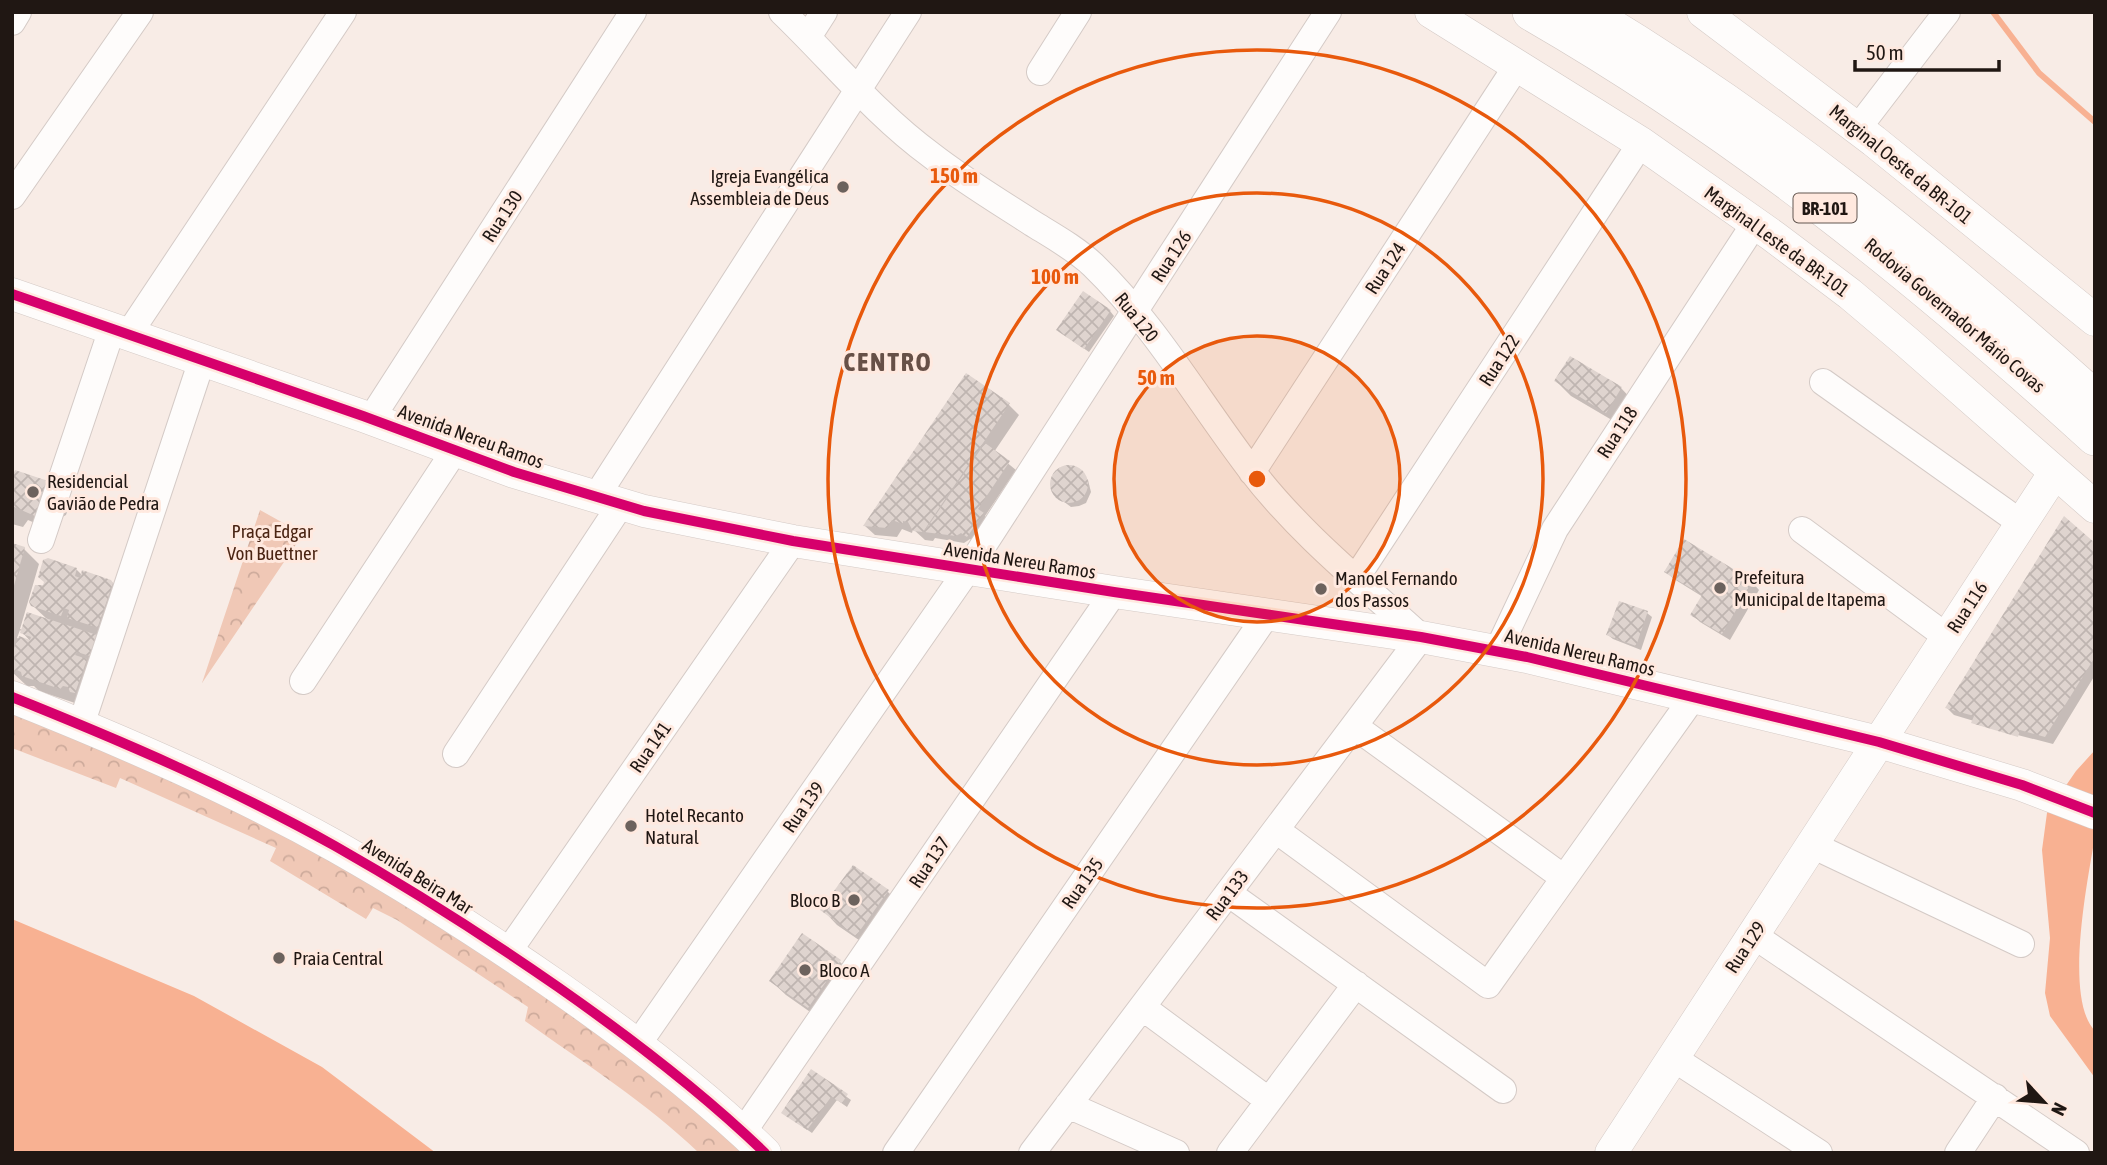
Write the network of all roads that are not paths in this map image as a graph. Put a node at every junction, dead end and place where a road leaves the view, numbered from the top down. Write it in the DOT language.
graph roads {
  1 [pos="19,12"];
  2 [pos="140,12"];
  3 [pos="343,12"];
  4 [pos="633,12"];
  5 [pos="782,12"];
  6 [pos="824,12"];
  7 [pos="908,12"];
  8 [pos="1078,12"];
  9 [pos="1328,12"];
  10 [pos="1431,12"];
  11 [pos="1531,12"];
  12 [pos="1586,12"];
  13 [pos="1947,12"];
  14 [pos="1713,15"];
  15 [pos="12,22"];
  16 [pos="808,37"];
  17 [pos="1518,64"];
  18 [pos="1040,72"];
  19 [pos="857,92"];
  20 [pos="1857,128"];
  21 [pos="1641,142"];
  22 [pos="12,196"];
  23 [pos="1755,223"];
  24 [pos="12,295"];
  25 [pos="1136,311"];
  26 [pos="2095,320"];
  27 [pos="120,332"];
  28 [pos="202,360"];
  29 [pos="1823,382"];
  30 [pos="2095,399"];
  31 [pos="371,419"];
  32 [pos="2095,437"];
  33 [pos="455,450"];
  34 [pos="1252,472"];
  35 [pos="2055,472"];
  36 [pos="608,500"];
  37 [pos="2095,507"];
  38 [pos="2021,523"];
  39 [pos="1802,530"];
  40 [pos="41,540"];
  41 [pos="793,541"];
  42 [pos="968,569"];
  43 [pos="1356,578"];
  44 [pos="1114,592"];
  45 [pos="1268,613"];
  46 [pos="1421,637"];
  47 [pos="1947,637"];
  48 [pos="1497,652"];
  49 [pos="303,681"];
  50 [pos="1695,696"];
  51 [pos="12,697"];
  52 [pos="81,725"];
  53 [pos="1354,726"];
  54 [pos="1879,742"];
  55 [pos="456,754"];
  56 [pos="2095,813"];
  57 [pos="1276,830"];
  58 [pos="1812,845"];
  59 [pos="1564,878"];
  60 [pos="1228,893"];
  61 [pos="1753,935"];
  62 [pos="2021,944"];
  63 [pos="508,952"];
  64 [pos="1356,984"];
  65 [pos="1142,1007"];
  66 [pos="638,1044"];
  67 [pos="1673,1058"];
  68 [pos="1503,1090"];
  69 [pos="1995,1097"];
  70 [pos="1268,1100"];
  71 [pos="1068,1105"];
  72 [pos="754,1142"];
  73 [pos="896,1153"];
  74 [pos="1032,1153"];
  75 [pos="1176,1153"];
  76 [pos="1230,1153"];
  77 [pos="1611,1153"];
  78 [pos="1819,1153"];
  79 [pos="1958,1153"];
  80 [pos="2076,1153"];
  1 -- 15 [label="street"];
  2 -- 22 [label="street"];
  3 -- 27 [label="street"];
  4 -- 31 [label="street, Rua 130"];
  5 -- 16 [label="street, Rua 120"];
  6 -- 16 [label="street"];
  7 -- 19 [label="street"];
  8 -- 18 [label="street"];
  9 -- 25 [label="street, Rua 126"];
  10 -- 17 [label="main road, Marginal Leste da BR-101"];
  11 -- 32 [label="highway, Rodovia Governador Mário Covas / BR-101"];
  12 -- 30 [label="highway, Rodovia Governador Mário Covas / BR-101"];
  13 -- 20 [label="street"];
  14 -- 20 [label="main road, Marginal Oeste da BR-101"];
  16 -- 19 [label="street, Rua 120"];
  17 -- 21 [label="main road, Marginal Leste da BR-101"];
  17 -- 34 [label="street, Rua 124"];
  19 -- 25 [label="street, Rua 120"];
  19 -- 36 [label="street"];
  20 -- 26 [label="main road, Marginal Oeste da BR-101"];
  21 -- 23 [label="main road, Marginal Leste da BR-101"];
  21 -- 43 [label="street, Rua 122"];
  23 -- 35 [label="main road, Marginal Leste da BR-101"];
  23 -- 48 [label="street, Rua 118"];
  24 -- 27 [label="main road, Avenida Nereu Ramos"];
  25 -- 34 [label="street, Rua 120"];
  25 -- 42 [label="street, Rua 126"];
  27 -- 28 [label="main road, Avenida Nereu Ramos"];
  27 -- 40 [label="street"];
  28 -- 31 [label="main road, Avenida Nereu Ramos"];
  28 -- 52 [label="street"];
  29 -- 38 [label="street"];
  31 -- 33 [label="main road, Avenida Nereu Ramos"];
  33 -- 36 [label="main road, Avenida Nereu Ramos"];
  33 -- 49 [label="street"];
  34 -- 43 [label="street, Rua 120"];
  35 -- 37 [label="main road, Marginal Leste da BR-101"];
  35 -- 38 [label="main road, Rua 116"];
  36 -- 41 [label="main road, Avenida Nereu Ramos"];
  36 -- 55 [label="street"];
  38 -- 47 [label="main road, Rua 116"];
  39 -- 47 [label="street"];
  41 -- 42 [label="main road, Avenida Nereu Ramos"];
  41 -- 63 [label="street, Rua 141"];
  42 -- 44 [label="main road, Avenida Nereu Ramos"];
  42 -- 66 [label="street, Rua 139"];
  43 -- 46 [label="street, Rua 120"];
  44 -- 45 [label="main road, Avenida Nereu Ramos"];
  44 -- 72 [label="street, Rua 137"];
  45 -- 46 [label="main road, Avenida Nereu Ramos"];
  45 -- 73 [label="street, Rua 135"];
  46 -- 48 [label="main road, Avenida Nereu Ramos"];
  46 -- 53 [label="street, Rua 133"];
  47 -- 54 [label="main road, Rua 116"];
  48 -- 50 [label="main road, Avenida Nereu Ramos"];
  50 -- 54 [label="main road, Avenida Nereu Ramos"];
  50 -- 59 [label="street"];
  51 -- 52 [label="main road, Avenida Beira Mar"];
  52 -- 63 [label="main road, Avenida Beira Mar"];
  53 -- 57 [label="street, Rua 133"];
  53 -- 59 [label="street"];
  54 -- 56 [label="main road, Avenida Nereu Ramos"];
  54 -- 58 [label="main road, Rua 129"];
  57 -- 59 [label="street"];
  57 -- 60 [label="street, Rua 133"];
  58 -- 61 [label="main road, Rua 129"];
  58 -- 62 [label="street"];
  60 -- 64 [label="street"];
  60 -- 65 [label="street, Rua 133"];
  61 -- 67 [label="main road, Rua 129"];
  61 -- 69 [label="street"];
  63 -- 66 [label="main road, Avenida Beira Mar"];
  64 -- 68 [label="street"];
  64 -- 70 [label="street"];
  65 -- 70 [label="street"];
  65 -- 71 [label="street, Rua 133"];
  66 -- 72 [label="main road, Avenida Beira Mar"];
  67 -- 77 [label="main road, Rua 129"];
  67 -- 78 [label="street"];
  69 -- 79 [label="street"];
  69 -- 80 [label="street"];
  70 -- 76 [label="street"];
  71 -- 74 [label="street, Rua 133"];
  71 -- 75 [label="street"];
}
